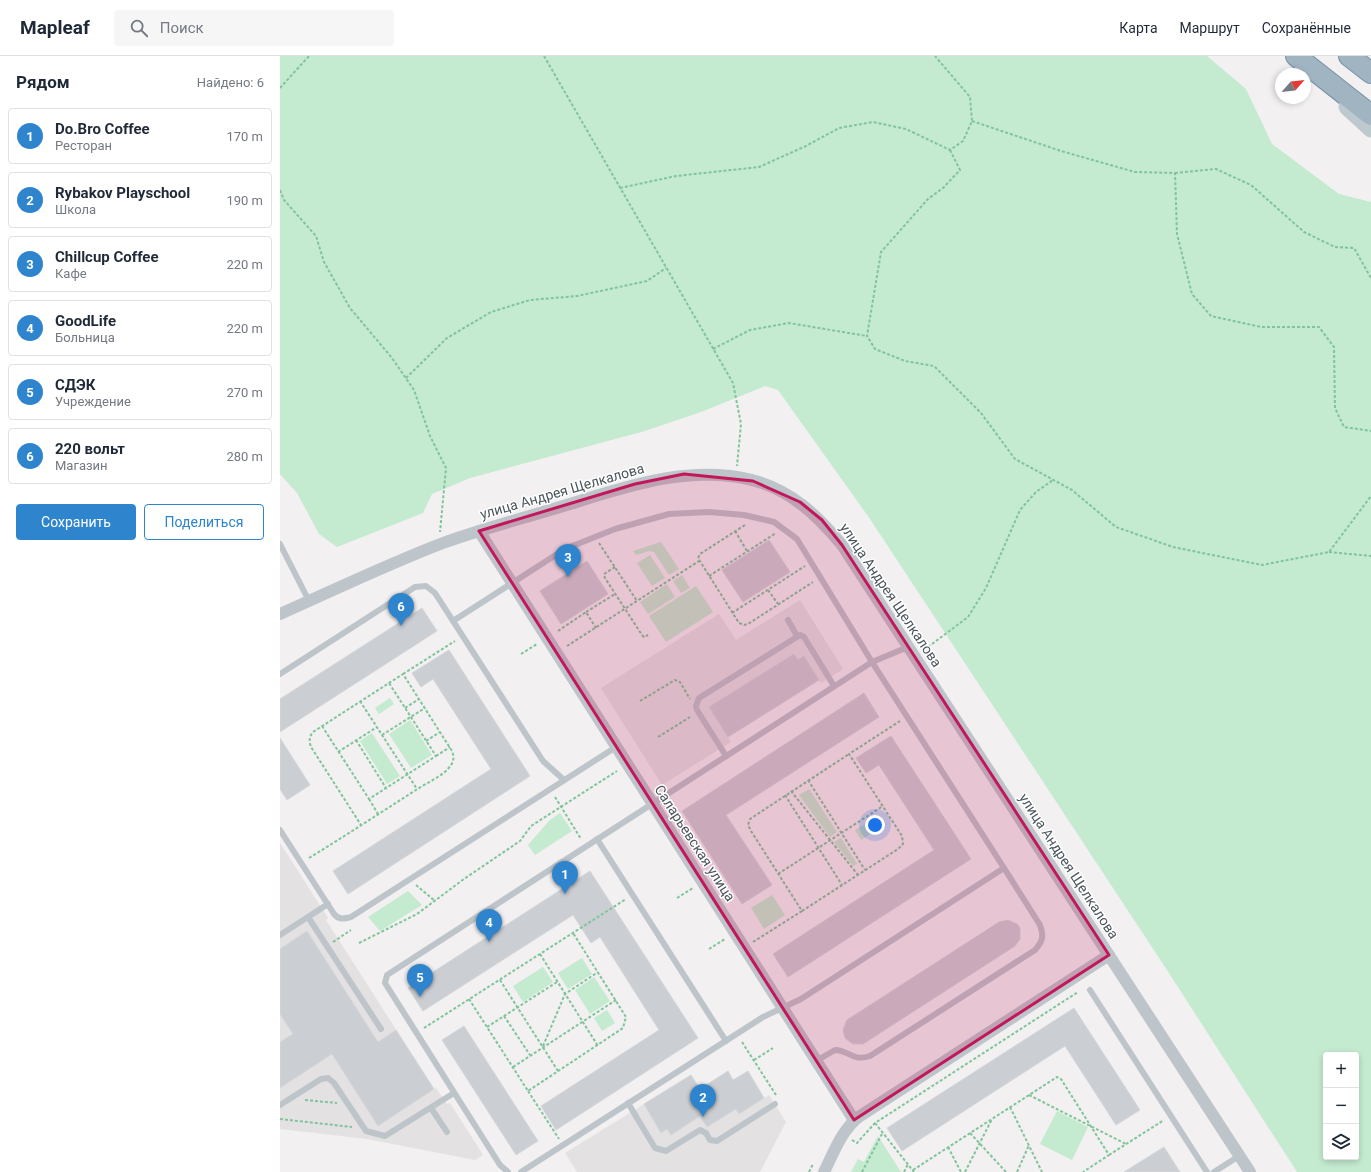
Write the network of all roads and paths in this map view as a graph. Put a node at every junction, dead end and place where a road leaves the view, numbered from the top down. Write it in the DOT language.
graph roads {
  1 [pos="309,56"];
  2 [pos="544,56"];
  3 [pos="935,56"];
  4 [pos="1290,56"];
  5 [pos="1296,56"];
  6 [pos="1349,56"];
  7 [pos="1371,73"];
  8 [pos="280,88"];
  9 [pos="1371,115"];
  10 [pos="972,121"];
  11 [pos="1371,128"];
  12 [pos="950,150"];
  13 [pos="1175,173"];
  14 [pos="620,188"];
  15 [pos="280,190"];
  16 [pos="666,268"];
  17 [pos="1371,278"];
  18 [pos="867,336"];
  19 [pos="713,349"];
  20 [pos="406,378"];
  21 [pos="1371,431"];
  22 [pos="736,477"];
  23 [pos="1053,479"];
  24 [pos="1371,496"];
  25 [pos="756,518"];
  26 [pos="783,528"];
  27 [pos="479,531"];
  28 [pos="735,531"];
  29 [pos="440,534"];
  30 [pos="595,536"];
  31 [pos="280,544"];
  32 [pos="748,551"];
  33 [pos="1328,552"];
  34 [pos="1371,556"];
  35 [pos="699,561"];
  36 [pos="811,562"];
  37 [pos="615,567"];
  38 [pos="708,576"];
  39 [pos="820,577"];
  40 [pos="512,583"];
  41 [pos="768,590"];
  42 [pos="615,594"];
  43 [pos="309,601"];
  44 [pos="637,601"];
  45 [pos="778,604"];
  46 [pos="625,609"];
  47 [pos="586,612"];
  48 [pos="732,613"];
  49 [pos="280,614"];
  50 [pos="788,620"];
  51 [pos="453,621"];
  52 [pos="596,628"];
  53 [pos="558,631"];
  54 [pos="648,635"];
  55 [pos="797,636"];
  56 [pos="547,638"];
  57 [pos="446,646"];
  58 [pos="567,646"];
  59 [pos="911,652"];
  60 [pos="521,654"];
  61 [pos="872,662"];
  62 [pos="280,674"];
  63 [pos="403,674"];
  64 [pos="389,683"];
  65 [pos="834,686"];
  66 [pos="397,696"];
  67 [pos="393,698"];
  68 [pos="419,699"];
  69 [pos="360,701"];
  70 [pos="640,701"];
  71 [pos="405,708"];
  72 [pos="425,708"];
  73 [pos="698,711"];
  74 [pos="907,716"];
  75 [pos="411,717"];
  76 [pos="322,726"];
  77 [pos="377,727"];
  78 [pos="440,732"];
  79 [pos="382,736"];
  80 [pos="658,737"];
  81 [pos="356,740"];
  82 [pos="426,741"];
  83 [pos="450,747"];
  84 [pos="616,747"];
  85 [pos="338,752"];
  86 [pos="849,754"];
  87 [pos="436,756"];
  88 [pos="726,756"];
  89 [pos="627,764"];
  90 [pos="407,774"];
  91 [pos="564,780"];
  92 [pos="808,780"];
  93 [pos="386,788"];
  94 [pos="417,789"];
  95 [pos="550,789"];
  96 [pos="791,791"];
  97 [pos="785,795"];
  98 [pos="369,799"];
  99 [pos="652,803"];
  100 [pos="883,806"];
  101 [pos="561,807"];
  102 [pos="378,814"];
  103 [pos="361,825"];
  104 [pos="280,830"];
  105 [pos="841,833"];
  106 [pos="597,839"];
  107 [pos="830,840"];
  108 [pos="586,846"];
  109 [pos="818,848"];
  110 [pos="301,863"];
  111 [pos="1004,868"];
  112 [pos="866,870"];
  113 [pos="778,874"];
  114 [pos="858,875"];
  115 [pos="409,880"];
  116 [pos="702,882"];
  117 [pos="842,885"];
  118 [pos="633,894"];
  119 [pos="677,898"];
  120 [pos="435,902"];
  121 [pos="328,904"];
  122 [pos="802,911"];
  123 [pos="308,917"];
  124 [pos="351,930"];
  125 [pos="735,932"];
  126 [pos="573,933"];
  127 [pos="280,935"];
  128 [pos="762,937"];
  129 [pos="359,943"];
  130 [pos="327,946"];
  131 [pos="709,949"];
  132 [pos="540,954"];
  133 [pos="1109,955"];
  134 [pos="598,972"];
  135 [pos="500,980"];
  136 [pos="557,982"];
  137 [pos="1090,990"];
  138 [pos="1078,992"];
  139 [pos="565,994"];
  140 [pos="469,999"];
  141 [pos="616,1000"];
  142 [pos="517,1008"];
  143 [pos="783,1008"];
  144 [pos="504,1016"];
  145 [pos="583,1021"];
  146 [pos="432,1024"];
  147 [pos="487,1027"];
  148 [pos="381,1029"];
  149 [pos="737,1034"];
  150 [pos="726,1041"];
  151 [pos="598,1046"];
  152 [pos="543,1047"];
  153 [pos="773,1048"];
  154 [pos="530,1056"];
  155 [pos="754,1060"];
  156 [pos="816,1061"];
  157 [pos="513,1067"];
  158 [pos="558,1071"];
  159 [pos="528,1091"];
  160 [pos="454,1093"];
  161 [pos="1029,1095"];
  162 [pos="290,1098"];
  163 [pos="777,1101"];
  164 [pos="348,1104"];
  165 [pos="628,1104"];
  166 [pos="280,1105"];
  167 [pos="1010,1107"];
  168 [pos="431,1108"];
  169 [pos="1171,1116"];
  170 [pos="993,1118"];
  171 [pos="280,1120"];
  172 [pos="854,1120"];
  173 [pos="875,1123"];
  174 [pos="1091,1126"];
  175 [pos="363,1128"];
  176 [pos="554,1131"];
  177 [pos="447,1132"];
  178 [pos="883,1132"];
  179 [pos="970,1133"];
  180 [pos="857,1143"];
  181 [pos="980,1144"];
  182 [pos="1126,1144"];
  183 [pos="1029,1146"];
  184 [pos="948,1147"];
  185 [pos="1109,1155"];
  186 [pos="1240,1156"];
  187 [pos="908,1164"];
  188 [pos="914,1171"];
  189 [pos="508,1172"];
  190 [pos="522,1172"];
  191 [pos="824,1172"];
  192 [pos="862,1172"];
  193 [pos="904,1172"];
  194 [pos="961,1172"];
  195 [pos="965,1172"];
  196 [pos="1006,1172"];
  197 [pos="1017,1172"];
  198 [pos="1042,1172"];
  199 [pos="1083,1172"];
  200 [pos="1207,1172"];
  201 [pos="1214,1172"];
  202 [pos="1250,1172"];
  1 -- 8 [label="path"];
  2 -- 14 [label="path"];
  3 -- 10 [label="path"];
  4 -- 11 [label="main road"];
  5 -- 9 [label="highway"];
  6 -- 7 [label="highway"];
  10 -- 12 [label="path"];
  10 -- 13 [label="path"];
  12 -- 14 [label="path"];
  12 -- 18 [label="path"];
  13 -- 17 [label="path"];
  13 -- 21 [label="path"];
  14 -- 16 [label="path"];
  15 -- 20 [label="path"];
  16 -- 19 [label="path"];
  16 -- 20 [label="path"];
  18 -- 19 [label="path"];
  18 -- 23 [label="path"];
  19 -- 22 [label="path"];
  20 -- 29 [label="path"];
  22 -- 27 [label="street, улица Андрея Щелкалова"];
  22 -- 59 [label="street, улица Андрея Щелкалова"];
  23 -- 33 [label="path"];
  23 -- 59 [label="path"];
  24 -- 33 [label="path"];
  25 -- 26 [label="lane"];
  25 -- 28 [label="path"];
  25 -- 30 [label="lane"];
  26 -- 32 [label="path"];
  26 -- 36 [label="lane"];
  27 -- 40 [label="street, Саларьевская улица"];
  27 -- 43 [label="street, улица Андрея Щелкалова"];
  28 -- 32 [label="path"];
  28 -- 35 [label="path"];
  30 -- 37 [label="path"];
  30 -- 40 [label="lane"];
  31 -- 43 [label="lane"];
  32 -- 38 [label="path"];
  33 -- 34 [label="path"];
  35 -- 38 [label="path"];
  35 -- 44 [label="path"];
  36 -- 39 [label="lane"];
  36 -- 41 [label="path"];
  37 -- 42 [label="path"];
  37 -- 44 [label="path"];
  38 -- 48 [label="path"];
  39 -- 45 [label="path"];
  39 -- 61 [label="lane"];
  40 -- 51 [label="lane"];
  40 -- 56 [label="street, Саларьевская улица"];
  41 -- 45 [label="path"];
  41 -- 48 [label="path"];
  42 -- 46 [label="path"];
  42 -- 47 [label="path"];
  43 -- 49 [label="street, улица Андрея Щелкалова"];
  44 -- 46 [label="path"];
  45 -- 48 [label="path"];
  46 -- 52 [label="path"];
  46 -- 54 [label="path"];
  47 -- 52 [label="path"];
  47 -- 53 [label="path"];
  50 -- 55 [label="lane"];
  51 -- 62 [label="lane"];
  51 -- 91 [label="lane"];
  52 -- 58 [label="path"];
  55 -- 65 [label="lane"];
  55 -- 73 [label="lane"];
  56 -- 60 [label="path"];
  56 -- 84 [label="street, Саларьевская улица"];
  57 -- 63 [label="path"];
  59 -- 61 [label="lane"];
  59 -- 133 [label="street, улица Андрея Щелкалова"];
  61 -- 65 [label="lane"];
  61 -- 74 [label="lane"];
  63 -- 64 [label="path"];
  63 -- 68 [label="path"];
  64 -- 66 [label="path"];
  64 -- 69 [label="path"];
  65 -- 88 [label="lane"];
  66 -- 67 [label="path"];
  66 -- 71 [label="path"];
  68 -- 71 [label="path"];
  68 -- 72 [label="path"];
  69 -- 76 [label="path"];
  69 -- 77 [label="path"];
  70 -- 73 [label="path"];
  71 -- 75 [label="path"];
  72 -- 75 [label="path"];
  72 -- 78 [label="path"];
  73 -- 80 [label="path"];
  73 -- 88 [label="lane"];
  74 -- 86 [label="path"];
  74 -- 111 [label="lane"];
  75 -- 79 [label="path"];
  75 -- 82 [label="path"];
  76 -- 85 [label="path"];
  76 -- 103 [label="path"];
  77 -- 79 [label="path"];
  77 -- 81 [label="path"];
  78 -- 82 [label="path"];
  78 -- 83 [label="path"];
  79 -- 90 [label="path"];
  81 -- 85 [label="path"];
  81 -- 93 [label="path"];
  82 -- 87 [label="path"];
  83 -- 87 [label="path"];
  83 -- 94 [label="path"];
  84 -- 89 [label="street, Саларьевская улица"];
  84 -- 91 [label="lane"];
  85 -- 98 [label="path"];
  86 -- 92 [label="path"];
  86 -- 100 [label="path"];
  87 -- 90 [label="path"];
  88 -- 99 [label="lane"];
  89 -- 99 [label="street, Саларьевская улица"];
  89 -- 101 [label="path"];
  90 -- 93 [label="path"];
  90 -- 94 [label="path"];
  91 -- 95 [label="lane"];
  92 -- 96 [label="path"];
  92 -- 105 [label="path"];
  93 -- 98 [label="path"];
  94 -- 102 [label="path"];
  95 -- 101 [label="path"];
  95 -- 115 [label="lane"];
  96 -- 97 [label="path"];
  96 -- 107 [label="path"];
  97 -- 109 [label="path"];
  97 -- 113 [label="path"];
  98 -- 102 [label="path"];
  99 -- 106 [label="lane"];
  99 -- 116 [label="street, Саларьевская улица"];
  100 -- 105 [label="path"];
  100 -- 112 [label="path"];
  101 -- 108 [label="path"];
  101 -- 120 [label="path"];
  102 -- 103 [label="path"];
  103 -- 110 [label="path"];
  104 -- 110 [label="lane"];
  105 -- 107 [label="path"];
  105 -- 112 [label="path"];
  106 -- 108 [label="lane"];
  106 -- 118 [label="lane"];
  107 -- 109 [label="path"];
  107 -- 114 [label="path"];
  108 -- 160 [label="lane"];
  109 -- 113 [label="path"];
  109 -- 117 [label="path"];
  110 -- 121 [label="lane"];
  111 -- 143 [label="lane"];
  111 -- 156 [label="lane"];
  112 -- 114 [label="path"];
  113 -- 122 [label="path"];
  114 -- 117 [label="path"];
  115 -- 120 [label="path"];
  115 -- 121 [label="lane"];
  116 -- 119 [label="path"];
  116 -- 125 [label="street, Саларьевская улица"];
  117 -- 122 [label="path"];
  118 -- 126 [label="path"];
  118 -- 150 [label="lane"];
  120 -- 129 [label="path"];
  121 -- 123 [label="lane"];
  122 -- 128 [label="path"];
  123 -- 127 [label="lane"];
  123 -- 130 [label="lane"];
  124 -- 130 [label="path"];
  125 -- 131 [label="path"];
  125 -- 143 [label="street, Саларьевская улица"];
  126 -- 132 [label="path"];
  126 -- 134 [label="path"];
  130 -- 148 [label="lane"];
  132 -- 135 [label="path"];
  132 -- 136 [label="path"];
  133 -- 172 [label="street"];
  133 -- 186 [label="street, улица Андрея Щелкалова"];
  134 -- 139 [label="path"];
  134 -- 141 [label="path"];
  135 -- 140 [label="path"];
  135 -- 142 [label="path"];
  136 -- 139 [label="path"];
  136 -- 142 [label="path"];
  137 -- 169 [label="lane"];
  138 -- 173 [label="path"];
  139 -- 145 [label="path"];
  139 -- 152 [label="path"];
  140 -- 146 [label="path"];
  140 -- 147 [label="path"];
  141 -- 145 [label="path"];
  141 -- 151 [label="path"];
  142 -- 144 [label="path"];
  142 -- 152 [label="path"];
  143 -- 149 [label="lane"];
  143 -- 156 [label="street, Саларьевская улица"];
  144 -- 147 [label="path"];
  144 -- 154 [label="path"];
  145 -- 151 [label="path"];
  145 -- 152 [label="path"];
  147 -- 157 [label="path"];
  149 -- 150 [label="lane"];
  149 -- 155 [label="path"];
  150 -- 165 [label="lane"];
  151 -- 158 [label="path"];
  152 -- 154 [label="path"];
  152 -- 158 [label="path"];
  153 -- 155 [label="path"];
  154 -- 157 [label="path"];
  155 -- 163 [label="path"];
  156 -- 172 [label="street, Саларьевская улица"];
  157 -- 159 [label="path"];
  158 -- 159 [label="path"];
  159 -- 176 [label="path"];
  160 -- 168 [label="lane"];
  160 -- 189 [label="lane"];
  161 -- 167 [label="path"];
  161 -- 174 [label="path"];
  161 -- 174 [label="path"];
  162 -- 164 [label="path"];
  162 -- 164 [label="lane"];
  162 -- 166 [label="lane"];
  163 -- 165 [label="lane"];
  164 -- 175 [label="lane"];
  165 -- 190 [label="lane"];
  167 -- 170 [label="path"];
  167 -- 183 [label="path"];
  168 -- 175 [label="lane"];
  168 -- 177 [label="lane"];
  169 -- 182 [label="path"];
  169 -- 200 [label="lane"];
  170 -- 179 [label="path"];
  170 -- 181 [label="path"];
  171 -- 175 [label="path"];
  172 -- 191 [label="street"];
  173 -- 178 [label="path"];
  173 -- 180 [label="path"];
  174 -- 182 [label="path"];
  174 -- 185 [label="path"];
  178 -- 187 [label="path"];
  178 -- 192 [label="path"];
  179 -- 181 [label="path"];
  179 -- 184 [label="path"];
  181 -- 195 [label="path"];
  181 -- 196 [label="path"];
  182 -- 185 [label="path"];
  183 -- 197 [label="path"];
  183 -- 198 [label="path"];
  184 -- 188 [label="path"];
  184 -- 194 [label="path"];
  185 -- 199 [label="path"];
  186 -- 201 [label="lane"];
  186 -- 202 [label="street, улица Андрея Щелкалова"];
  187 -- 188 [label="path"];
  187 -- 193 [label="path"];
}
